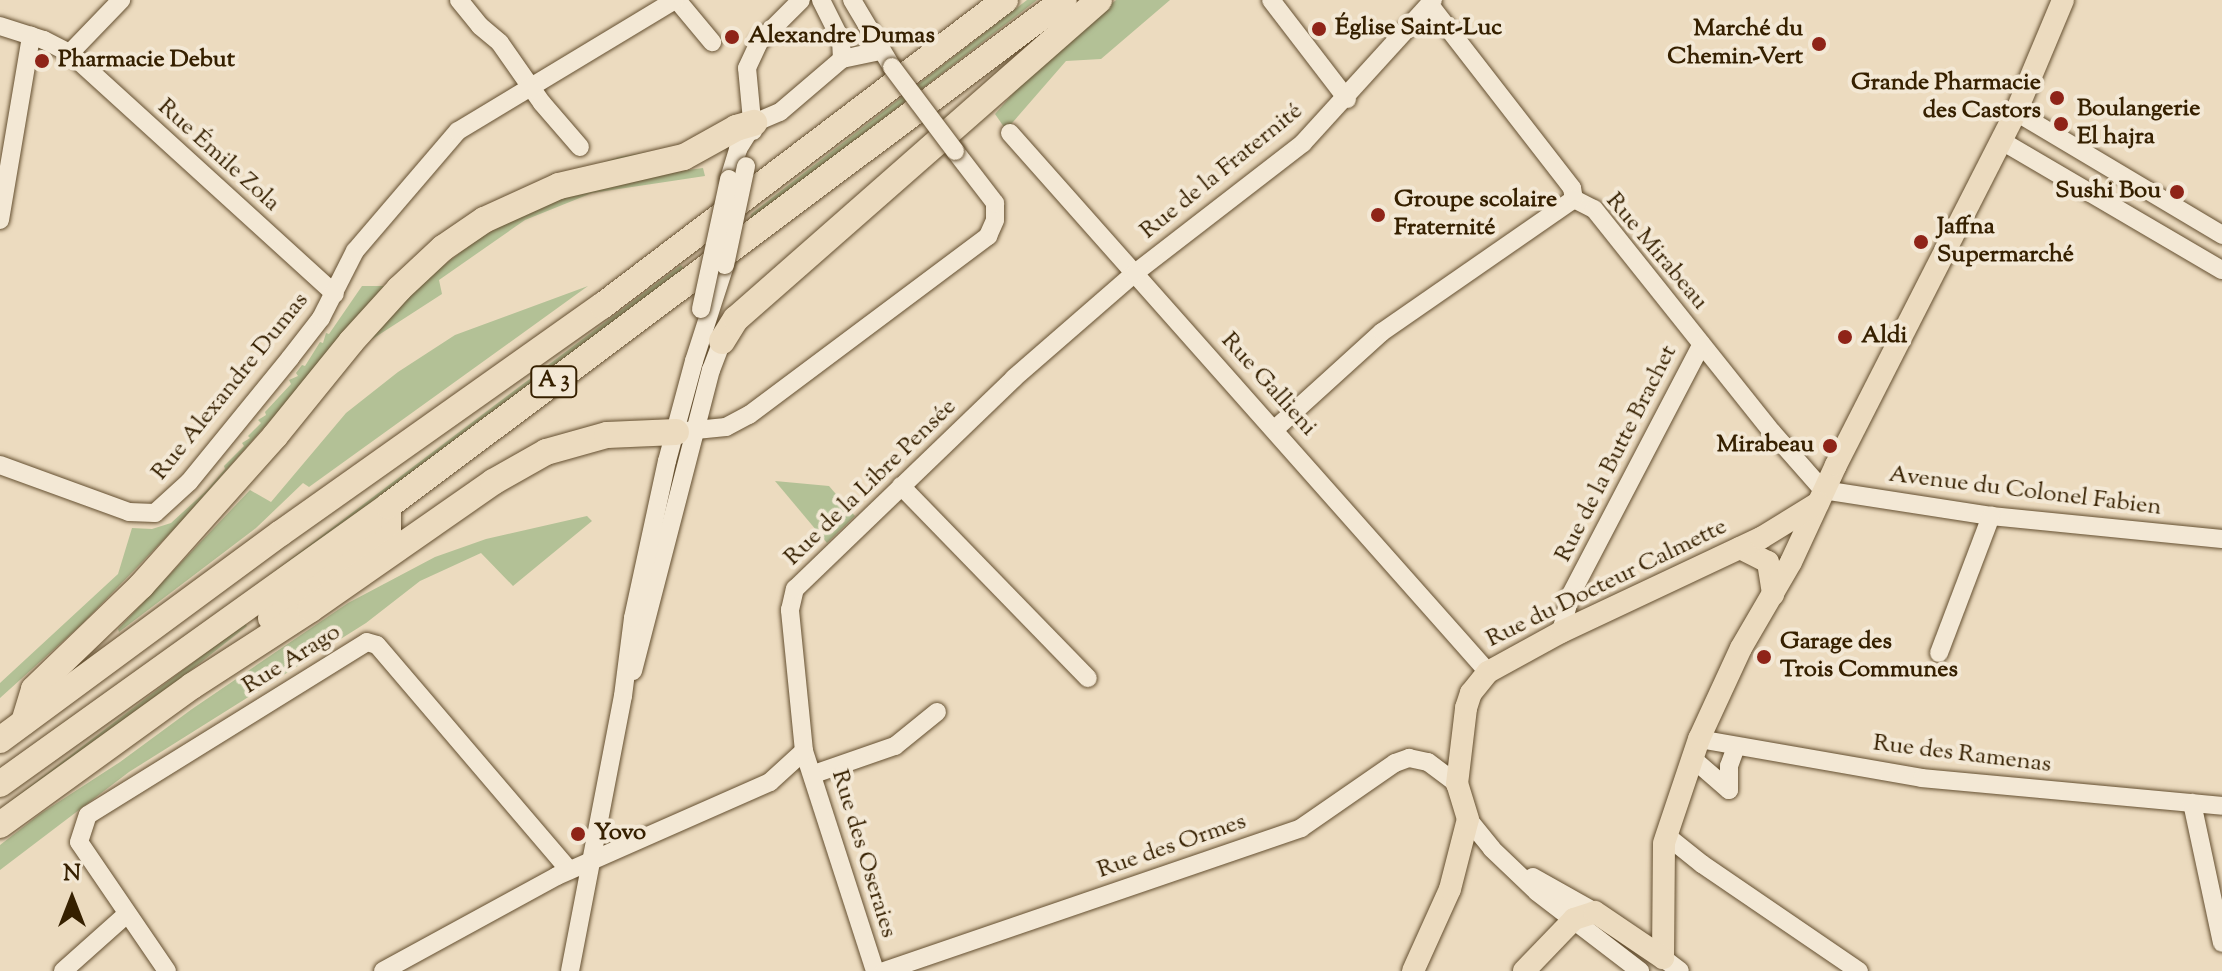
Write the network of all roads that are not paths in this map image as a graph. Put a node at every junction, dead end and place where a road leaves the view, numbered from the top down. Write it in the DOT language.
graph roads {
  1 [pos="121,0"];
  2 [pos="459,0"];
  3 [pos="676,0"];
  4 [pos="801,0"];
  5 [pos="821,0"];
  6 [pos="852,0"];
  7 [pos="1005,0"];
  8 [pos="1064,0"];
  9 [pos="1099,0"];
  10 [pos="1271,0"];
  11 [pos="2063,0"];
  12 [pos="1432,2"];
  13 [pos="0,26"];
  14 [pos="31,36"];
  15 [pos="712,42"];
  16 [pos="880,51"];
  17 [pos="70,53"];
  18 [pos="842,59"];
  19 [pos="531,85"];
  20 [pos="1347,99"];
  21 [pos="2016,112"];
  22 [pos="754,123"];
  23 [pos="1010,133"];
  24 [pos="2000,140"];
  25 [pos="580,147"];
  26 [pos="1574,199"];
  27 [pos="0,220"];
  28 [pos="2222,235"];
  29 [pos="2220,265"];
  30 [pos="1135,273"];
  31 [pos="335,294"];
  32 [pos="764,295"];
  33 [pos="713,300"];
  34 [pos="722,341"];
  35 [pos="1702,344"];
  36 [pos="1275,429"];
  37 [pos="686,431"];
  38 [pos="0,465"];
  39 [pos="901,486"];
  40 [pos="1820,497"];
  41 [pos="388,506"];
  42 [pos="1991,516"];
  43 [pos="2222,539"];
  44 [pos="1740,548"];
  45 [pos="1773,595"];
  46 [pos="1561,632"];
  47 [pos="1939,653"];
  48 [pos="1488,672"];
  49 [pos="1088,678"];
  50 [pos="192,686"];
  51 [pos="937,712"];
  52 [pos="24,722"];
  53 [pos="0,740"];
  54 [pos="1736,747"];
  55 [pos="1696,749"];
  56 [pos="804,751"];
  57 [pos="814,774"];
  58 [pos="0,784"];
  59 [pos="1457,784"];
  60 [pos="2192,803"];
  61 [pos="2222,806"];
  62 [pos="1468,819"];
  63 [pos="0,825"];
  64 [pos="1667,835"];
  65 [pos="592,861"];
  66 [pos="569,870"];
  67 [pos="127,914"];
  68 [pos="1585,915"];
  69 [pos="2222,943"];
  70 [pos="1536,966"];
  71 [pos="1669,967"];
  72 [pos="63,971"];
  73 [pos="167,971"];
  74 [pos="383,971"];
  75 [pos="570,971"];
  76 [pos="875,971"];
  77 [pos="884,971"];
  78 [pos="1413,971"];
  79 [pos="1640,971"];
  80 [pos="1859,971"];
  1 -- 17 [label="street"];
  2 -- 19 [label="street"];
  3 -- 15 [label="street"];
  3 -- 19 [label="street, Rue Alexandre Dumas"];
  4 -- 22 [label="street"];
  5 -- 18 [label="street"];
  6 -- 16 [label="street"];
  7 -- 52 [label="highway, A 3"];
  8 -- 41 [label="highway, A 3"];
  9 -- 32 [label="highway"];
  10 -- 20 [label="street"];
  11 -- 21 [label="main road"];
  12 -- 20 [label="street, Rue de la Fraternité"];
  12 -- 26 [label="street, Rue Mirabeau"];
  13 -- 14 [label="street, Rue Émile Zola"];
  14 -- 17 [label="street, Rue Émile Zola"];
  14 -- 27 [label="street"];
  16 -- 18 [label="street"];
  16 -- 37 [label="street, bridge"];
  17 -- 31 [label="street, Rue Émile Zola"];
  18 -- 22 [label="street"];
  19 -- 25 [label="street"];
  19 -- 31 [label="street, Rue Alexandre Dumas"];
  20 -- 30 [label="street, Rue de la Fraternité"];
  21 -- 24 [label="main road"];
  21 -- 28 [label="street"];
  22 -- 33 [label="street, bridge"];
  22 -- 33 [label="street, bridge"];
  22 -- 52 [label="highway"];
  23 -- 30 [label="street, Rue Gallieni"];
  24 -- 29 [label="street"];
  24 -- 40 [label="main road"];
  26 -- 35 [label="street, Rue Mirabeau"];
  26 -- 36 [label="street"];
  30 -- 36 [label="street, Rue Gallieni"];
  30 -- 39 [label="street, Rue de la Libre Pensée"];
  31 -- 38 [label="street, Rue Alexandre Dumas"];
  32 -- 33 [label="street"];
  32 -- 34 [label="highway"];
  33 -- 37 [label="street"];
  34 -- 37 [label="street"];
  35 -- 40 [label="street, Rue Mirabeau"];
  35 -- 46 [label="street, Rue de la Butte Brachet"];
  36 -- 48 [label="street, Rue Gallieni"];
  37 -- 50 [label="highway"];
  37 -- 65 [label="street"];
  39 -- 49 [label="street"];
  39 -- 56 [label="street, Rue de la Libre Pensée"];
  40 -- 42 [label="street, Avenue du Colonel Fabien"];
  40 -- 44 [label="main road, Rue du Docteur Calmette"];
  40 -- 45 [label="main road"];
  41 -- 50 [label="highway"];
  41 -- 58 [label="highway, A 3"];
  42 -- 43 [label="street, Avenue du Colonel Fabien"];
  42 -- 47 [label="street"];
  44 -- 45 [label="main road"];
  44 -- 46 [label="main road, Rue du Docteur Calmette"];
  45 -- 55 [label="main road"];
  46 -- 48 [label="main road, Rue du Docteur Calmette"];
  48 -- 59 [label="main road, Rue du Docteur Calmette"];
  50 -- 63 [label="highway"];
  51 -- 57 [label="street"];
  52 -- 53 [label="highway, A 3"];
  54 -- 55 [label="street, Rue des Ramenas"];
  54 -- 55 [label="street"];
  54 -- 60 [label="street, Rue des Ramenas"];
  55 -- 64 [label="main road"];
  56 -- 57 [label="street, Rue des Oseraies"];
  56 -- 65 [label="street"];
  57 -- 76 [label="street, Rue des Oseraies"];
  59 -- 62 [label="main road, Rue du Docteur Calmette"];
  59 -- 77 [label="street, Rue des Ormes"];
  60 -- 61 [label="street, Rue des Ramenas"];
  60 -- 69 [label="street"];
  62 -- 68 [label="street"];
  62 -- 78 [label="main road"];
  64 -- 71 [label="main road"];
  64 -- 80 [label="street"];
  65 -- 66 [label="street"];
  65 -- 75 [label="street"];
  66 -- 67 [label="street, Rue Arago"];
  66 -- 74 [label="street"];
  67 -- 72 [label="street"];
  67 -- 73 [label="street"];
  68 -- 70 [label="main road"];
  68 -- 71 [label="main road"];
  68 -- 79 [label="street"];
}
